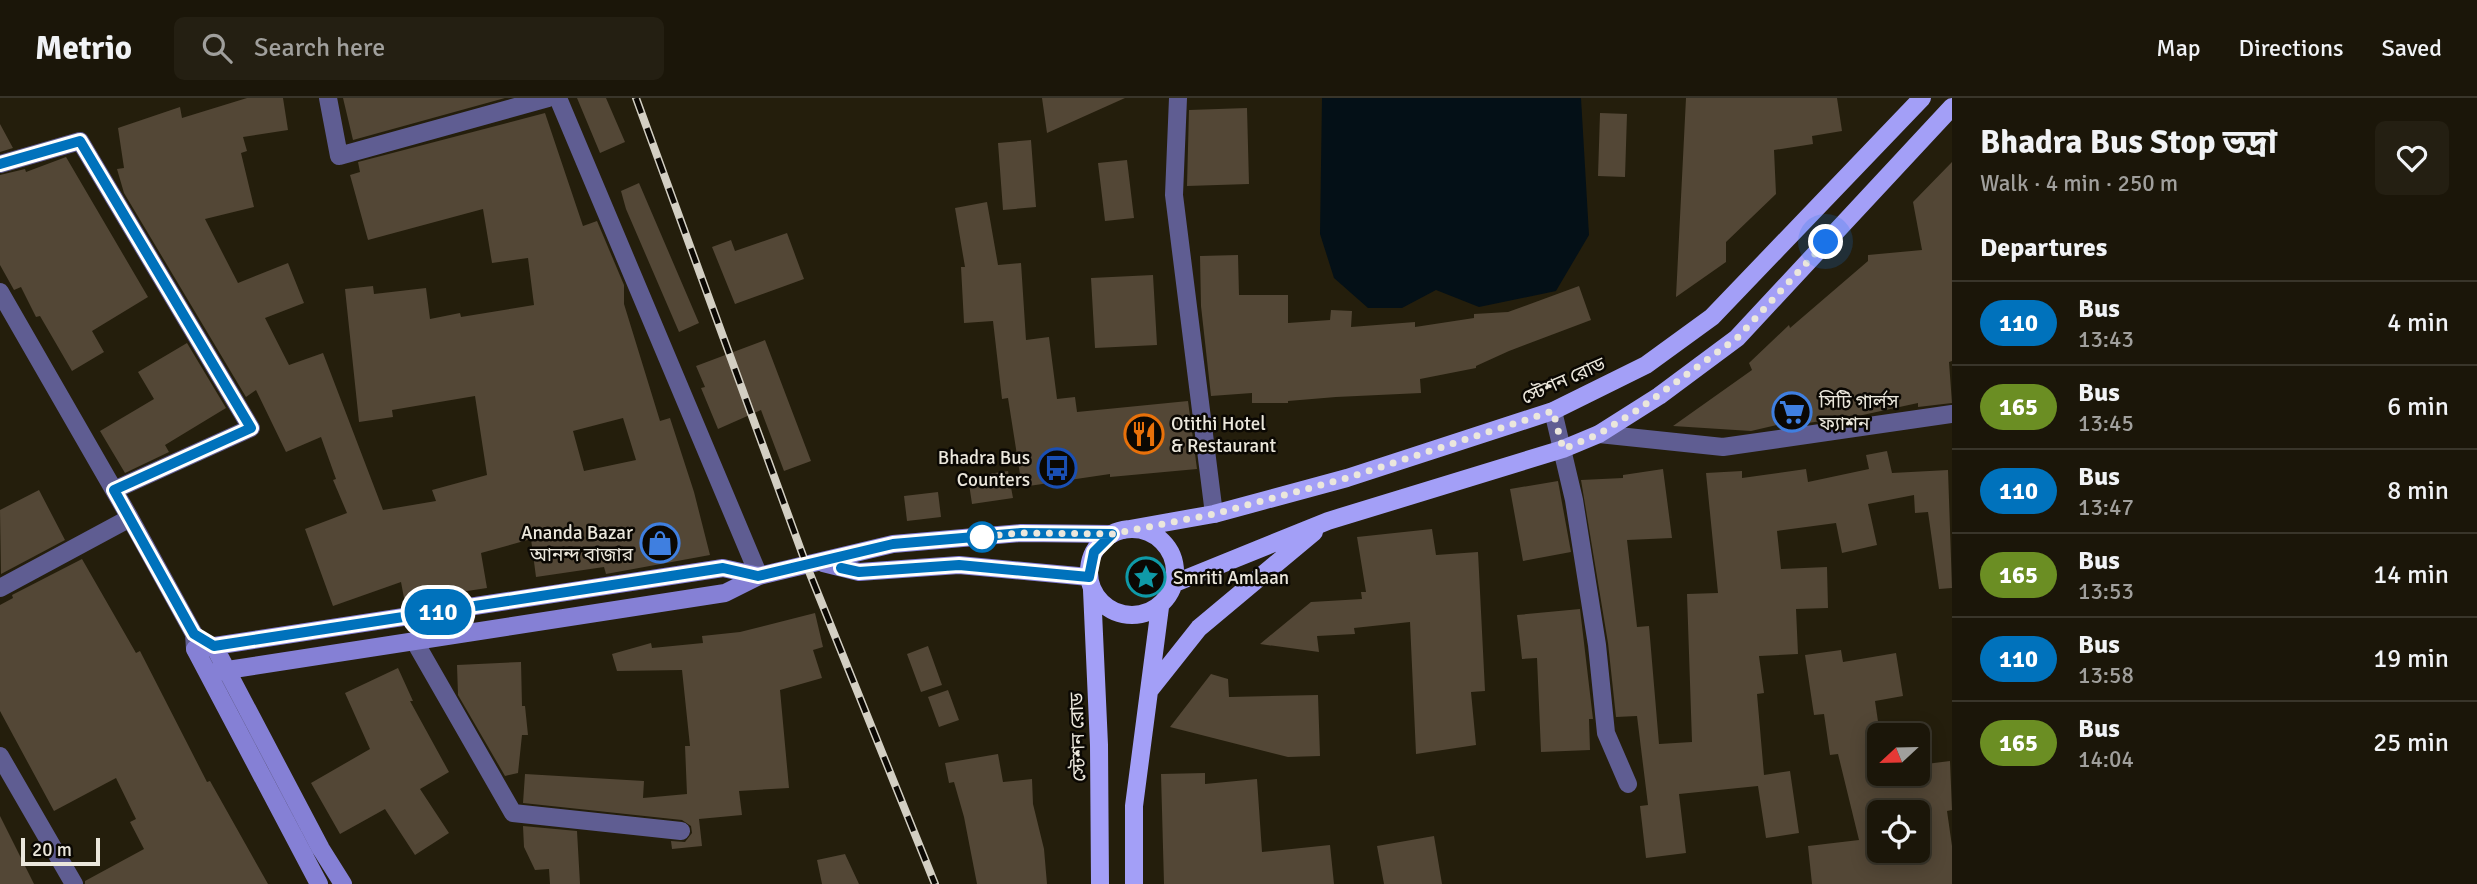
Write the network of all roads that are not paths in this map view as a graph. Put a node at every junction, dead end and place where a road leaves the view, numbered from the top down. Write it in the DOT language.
graph roads {
  1 [pos="327,98"];
  2 [pos="548,98"];
  3 [pos="558,98"];
  4 [pos="1178,98"];
  5 [pos="1922,98"];
  6 [pos="1952,107"];
  7 [pos="0,164"];
  8 [pos="0,292"];
  9 [pos="1553,411"];
  10 [pos="1952,414"];
  11 [pos="1599,434"];
  12 [pos="1563,449"];
  13 [pos="114,490"];
  14 [pos="1214,514"];
  15 [pos="130,517"];
  16 [pos="1328,521"];
  17 [pos="1118,532"];
  18 [pos="823,563"];
  19 [pos="758,576"];
  20 [pos="1091,583"];
  21 [pos="1175,583"];
  22 [pos="0,587"];
  23 [pos="1160,607"];
  24 [pos="195,641"];
  25 [pos="415,642"];
  26 [pos="214,646"];
  27 [pos="227,671"];
  28 [pos="208,673"];
  29 [pos="1147,693"];
  30 [pos="0,756"];
  31 [pos="1628,784"];
  32 [pos="681,831"];
  33 [pos="74,884"];
  34 [pos="319,884"];
  35 [pos="343,884"];
  36 [pos="1100,884"];
  37 [pos="1134,884"];
  1 -- 2 [label="street"];
  3 -- 19 [label="street"];
  4 -- 14 [label="street"];
  5 -- 9 [label="main road, স্টেশন রোড"];
  6 -- 11 [label="main road"];
  7 -- 13 [label="street"];
  8 -- 13 [label="street"];
  9 -- 12 [label="street"];
  9 -- 14 [label="main road, স্টেশন রোড"];
  10 -- 11 [label="street"];
  11 -- 12 [label="main road"];
  12 -- 16 [label="main road"];
  12 -- 31 [label="street"];
  13 -- 15 [label="street"];
  14 -- 17 [label="main road, স্টেশন রোড"];
  15 -- 22 [label="street"];
  15 -- 24 [label="street"];
  16 -- 21 [label="main road"];
  16 -- 29 [label="main road"];
  17 -- 18 [label="main road"];
  17 -- 20 [label="main road"];
  17 -- 21 [label="main road"];
  18 -- 19 [label="main road"];
  18 -- 20 [label="main road"];
  19 -- 25 [label="main road"];
  19 -- 26 [label="main road"];
  20 -- 23 [label="main road"];
  20 -- 36 [label="main road, স্টেশন রোড"];
  21 -- 23 [label="main road"];
  23 -- 29 [label="main road"];
  24 -- 26 [label="main road"];
  24 -- 28 [label="main road"];
  25 -- 27 [label="main road"];
  25 -- 32 [label="street"];
  26 -- 27 [label="main road"];
  27 -- 28 [label="main road"];
  27 -- 35 [label="main road"];
  28 -- 34 [label="main road"];
  29 -- 37 [label="main road"];
  30 -- 33 [label="street"];
}
